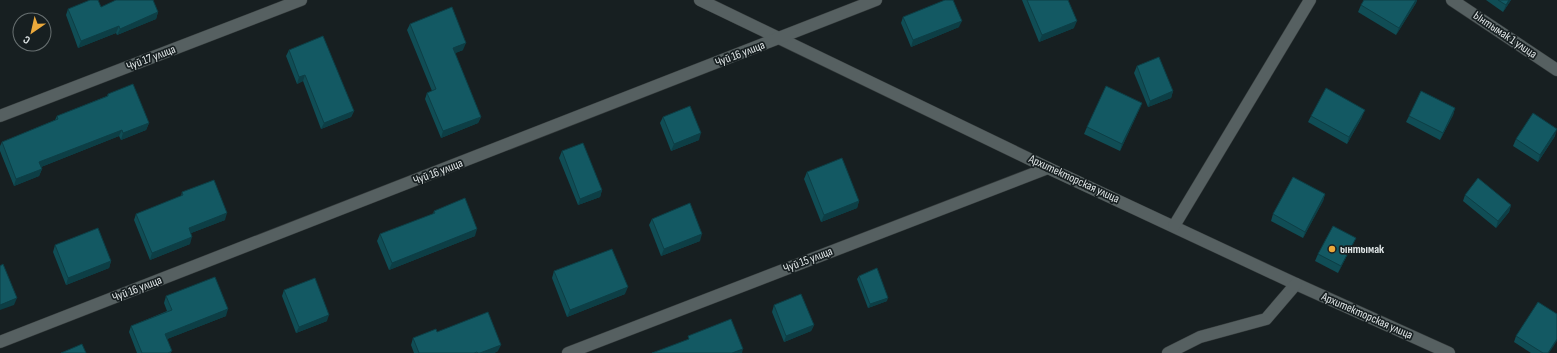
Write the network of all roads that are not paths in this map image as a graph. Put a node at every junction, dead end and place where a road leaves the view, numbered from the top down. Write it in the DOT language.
graph roads {
  1 [pos="301,0"];
  2 [pos="700,0"];
  3 [pos="876,0"];
  4 [pos="1310,0"];
  5 [pos="1452,0"];
  6 [pos="782,38"];
  7 [pos="1557,70"];
  8 [pos="0,116"];
  9 [pos="1048,168"];
  10 [pos="1174,226"];
  11 [pos="1296,284"];
  12 [pos="0,342"];
  13 [pos="568,353"];
  14 [pos="1168,353"];
  15 [pos="1449,353"];
  1 -- 8 [label="street, Чуй 17 улица"];
  2 -- 6 [label="street, Архитекторская улица"];
  3 -- 6 [label="street, Чуй 16 улица"];
  4 -- 10 [label="street"];
  5 -- 7 [label="street, Ынтымак 1 улица"];
  6 -- 9 [label="street, Архитекторская улица"];
  6 -- 12 [label="street, Чуй 16 улица"];
  9 -- 10 [label="street, Архитекторская улица"];
  9 -- 13 [label="street, Чуй 15 улица"];
  10 -- 11 [label="street, Архитекторская улица"];
  11 -- 14 [label="street"];
  11 -- 15 [label="street, Архитекторская улица"];
}
